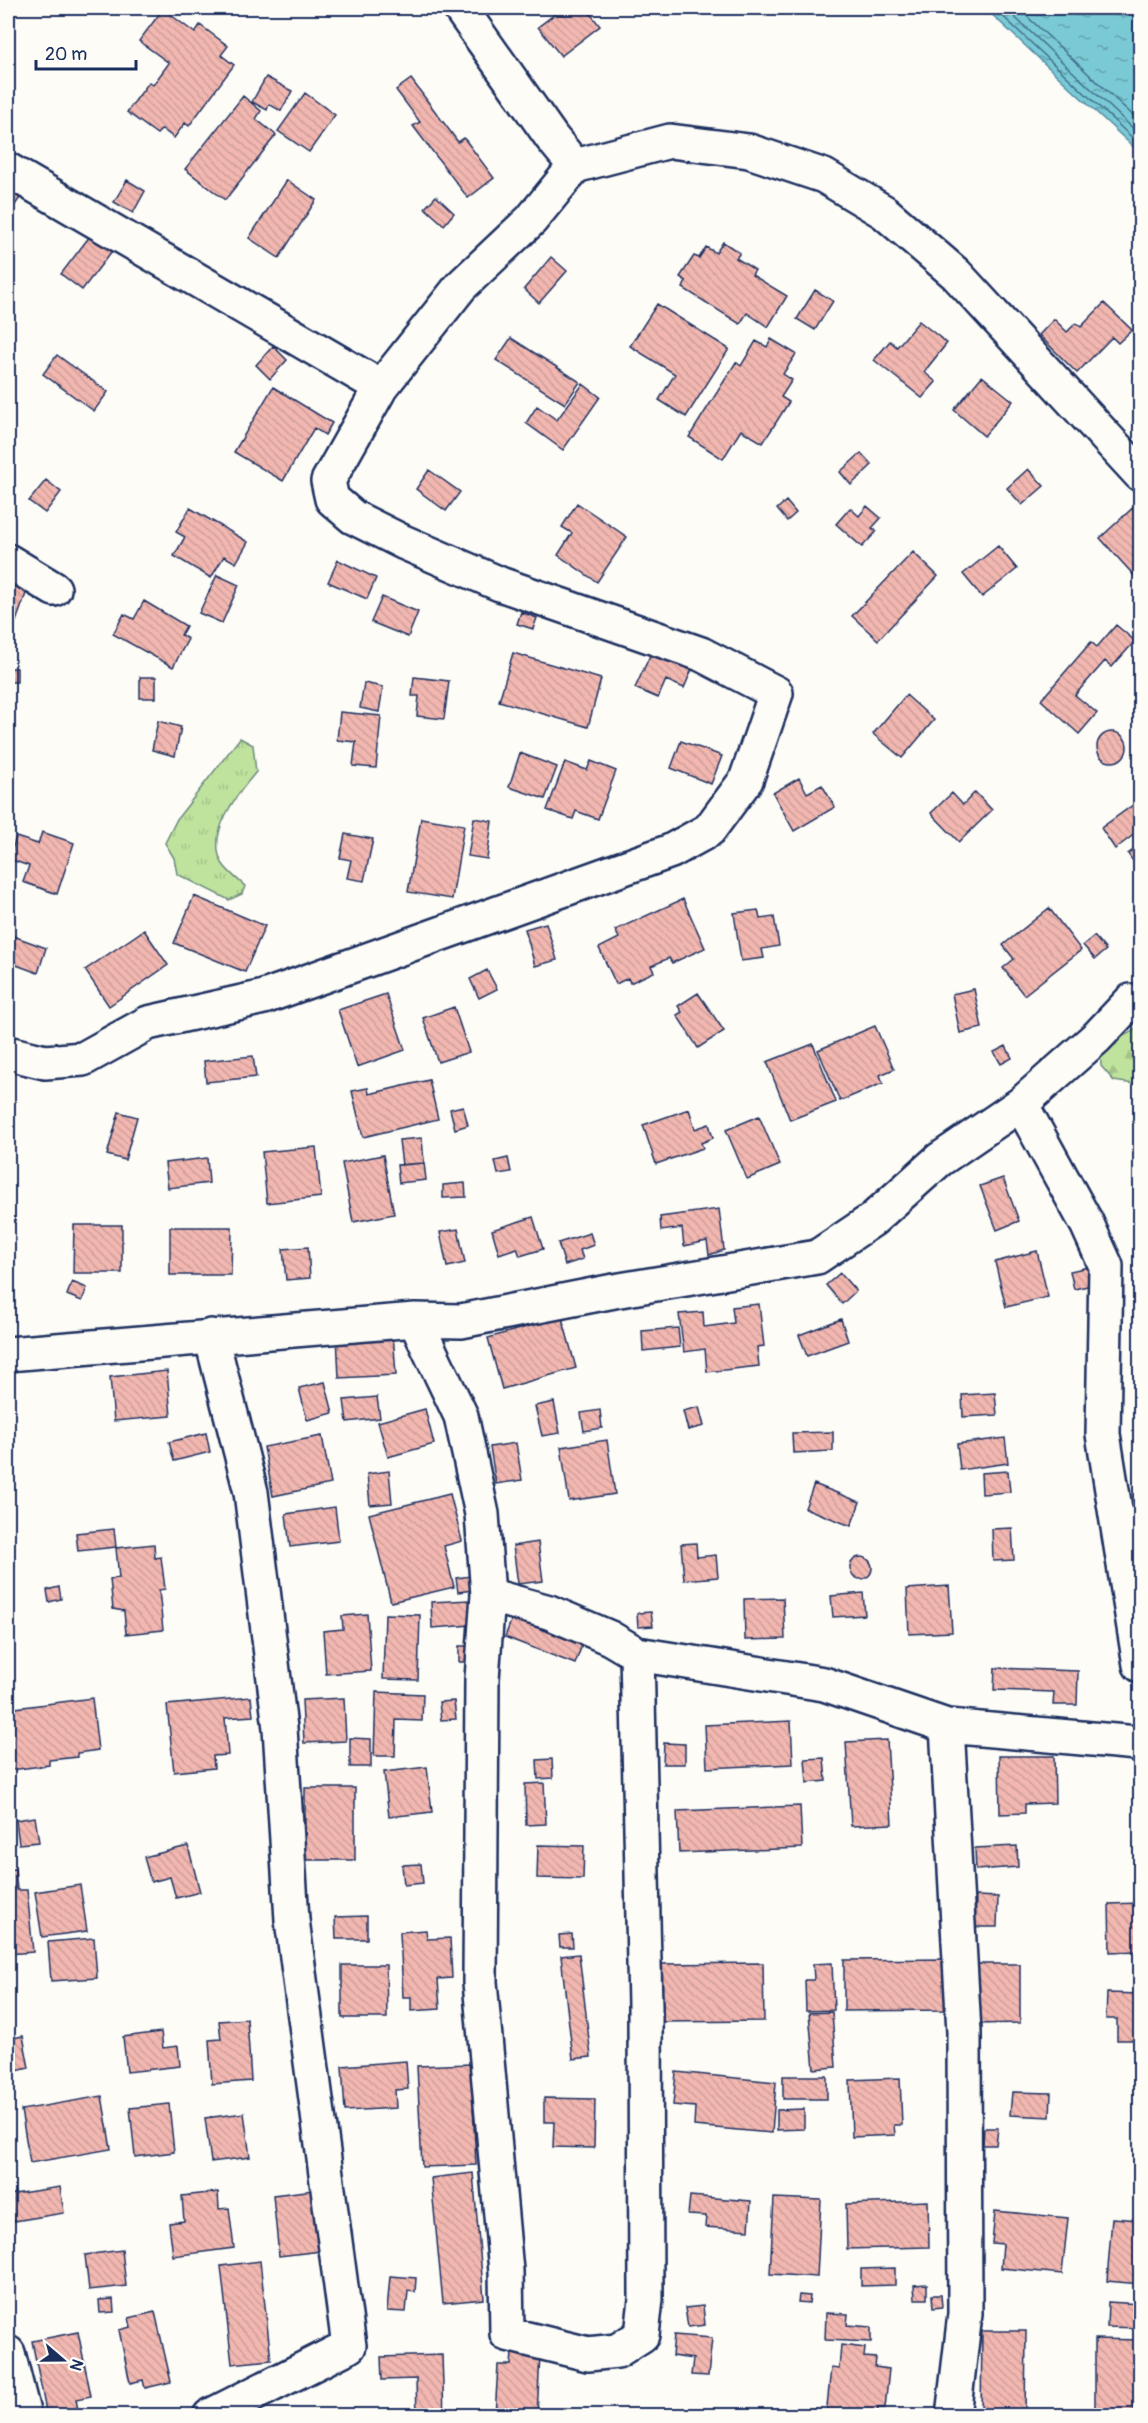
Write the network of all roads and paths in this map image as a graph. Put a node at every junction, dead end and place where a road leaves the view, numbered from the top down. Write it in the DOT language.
graph roads {
  1 [pos="460,8"];
  2 [pos="575,166"];
  3 [pos="8,170"];
  4 [pos="381,387"];
  5 [pos="1140,474"];
  6 [pos="8,561"];
  7 [pos="54,589"];
  8 [pos="1140,1003"];
  9 [pos="8,1053"];
  10 [pos="1021,1104"];
  11 [pos="415,1320"];
  12 [pos="211,1335"];
  13 [pos="8,1354"];
  14 [pos="488,1595"];
  15 [pos="637,1654"];
  16 [pos="1140,1665"];
  17 [pos="947,1726"];
  18 [pos="1139,1743"];
  19 [pos="8,2353"];
  20 [pos="24,2415"];
  21 [pos="210,2415"];
  22 [pos="953,2415"];
  1 -- 2 [label="street"];
  2 -- 4 [label="street"];
  2 -- 5 [label="street"];
  3 -- 4 [label="street"];
  4 -- 9 [label="street"];
  6 -- 7 [label="street"];
  8 -- 10 [label="street"];
  10 -- 11 [label="street"];
  10 -- 16 [label="street"];
  11 -- 12 [label="street"];
  11 -- 14 [label="street"];
  12 -- 13 [label="street"];
  12 -- 21 [label="street"];
  14 -- 15 [label="street"];
  14 -- 15 [label="street"];
  15 -- 17 [label="street"];
  17 -- 18 [label="street"];
  17 -- 22 [label="street"];
  19 -- 20 [label="street"];
}
